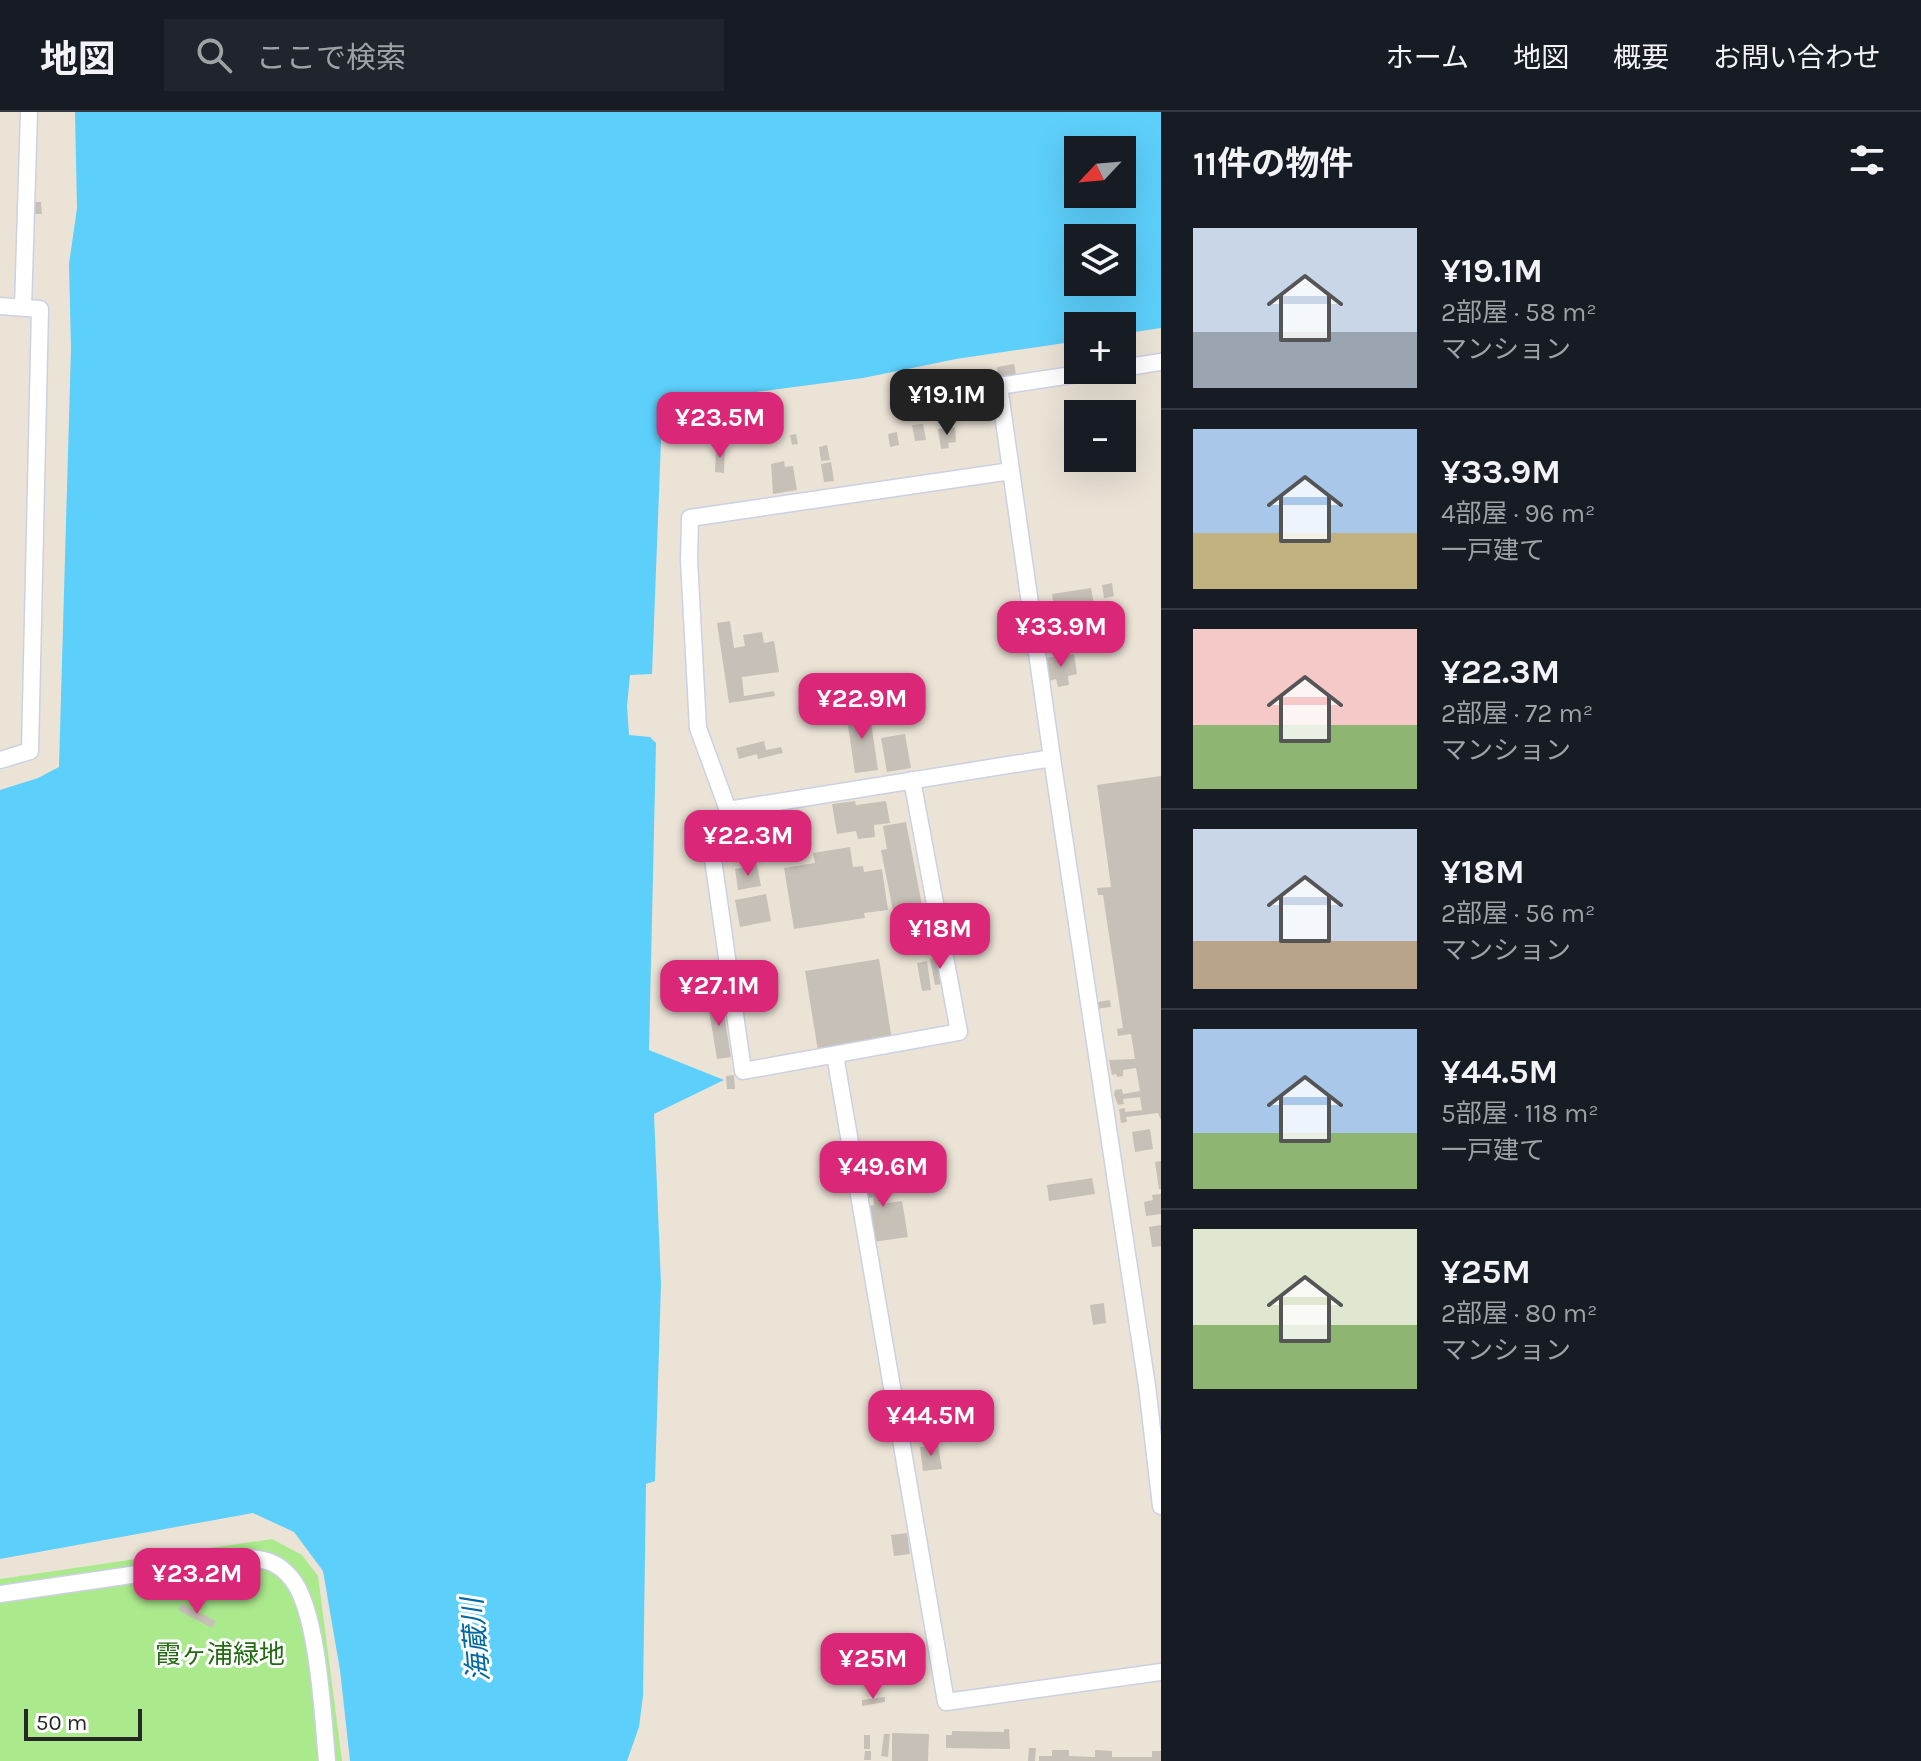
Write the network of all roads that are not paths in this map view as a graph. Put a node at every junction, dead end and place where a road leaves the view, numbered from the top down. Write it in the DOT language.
graph roads {
  1 [pos="29,112"];
  2 [pos="0,306"];
  3 [pos="23,308"];
  4 [pos="1161,362"];
  5 [pos="1136,366"];
  6 [pos="1064,376"];
  7 [pos="1011,471"];
  8 [pos="1052,758"];
  9 [pos="0,760"];
  10 [pos="912,780"];
  11 [pos="728,810"];
  12 [pos="835,1055"];
  13 [pos="1161,1506"];
  14 [pos="0,1594"];
  15 [pos="1161,1672"];
  16 [pos="327,1761"];
  1 -- 3 [label="lane"];
  2 -- 3 [label="lane"];
  3 -- 9 [label="lane"];
  4 -- 5 [label="lane"];
  6 -- 7 [label="lane"];
  7 -- 8 [label="lane"];
  7 -- 11 [label="lane"];
  8 -- 10 [label="lane"];
  8 -- 13 [label="lane"];
  10 -- 11 [label="lane"];
  10 -- 12 [label="lane"];
  11 -- 12 [label="lane"];
  12 -- 15 [label="lane"];
  14 -- 16 [label="lane"];
}
